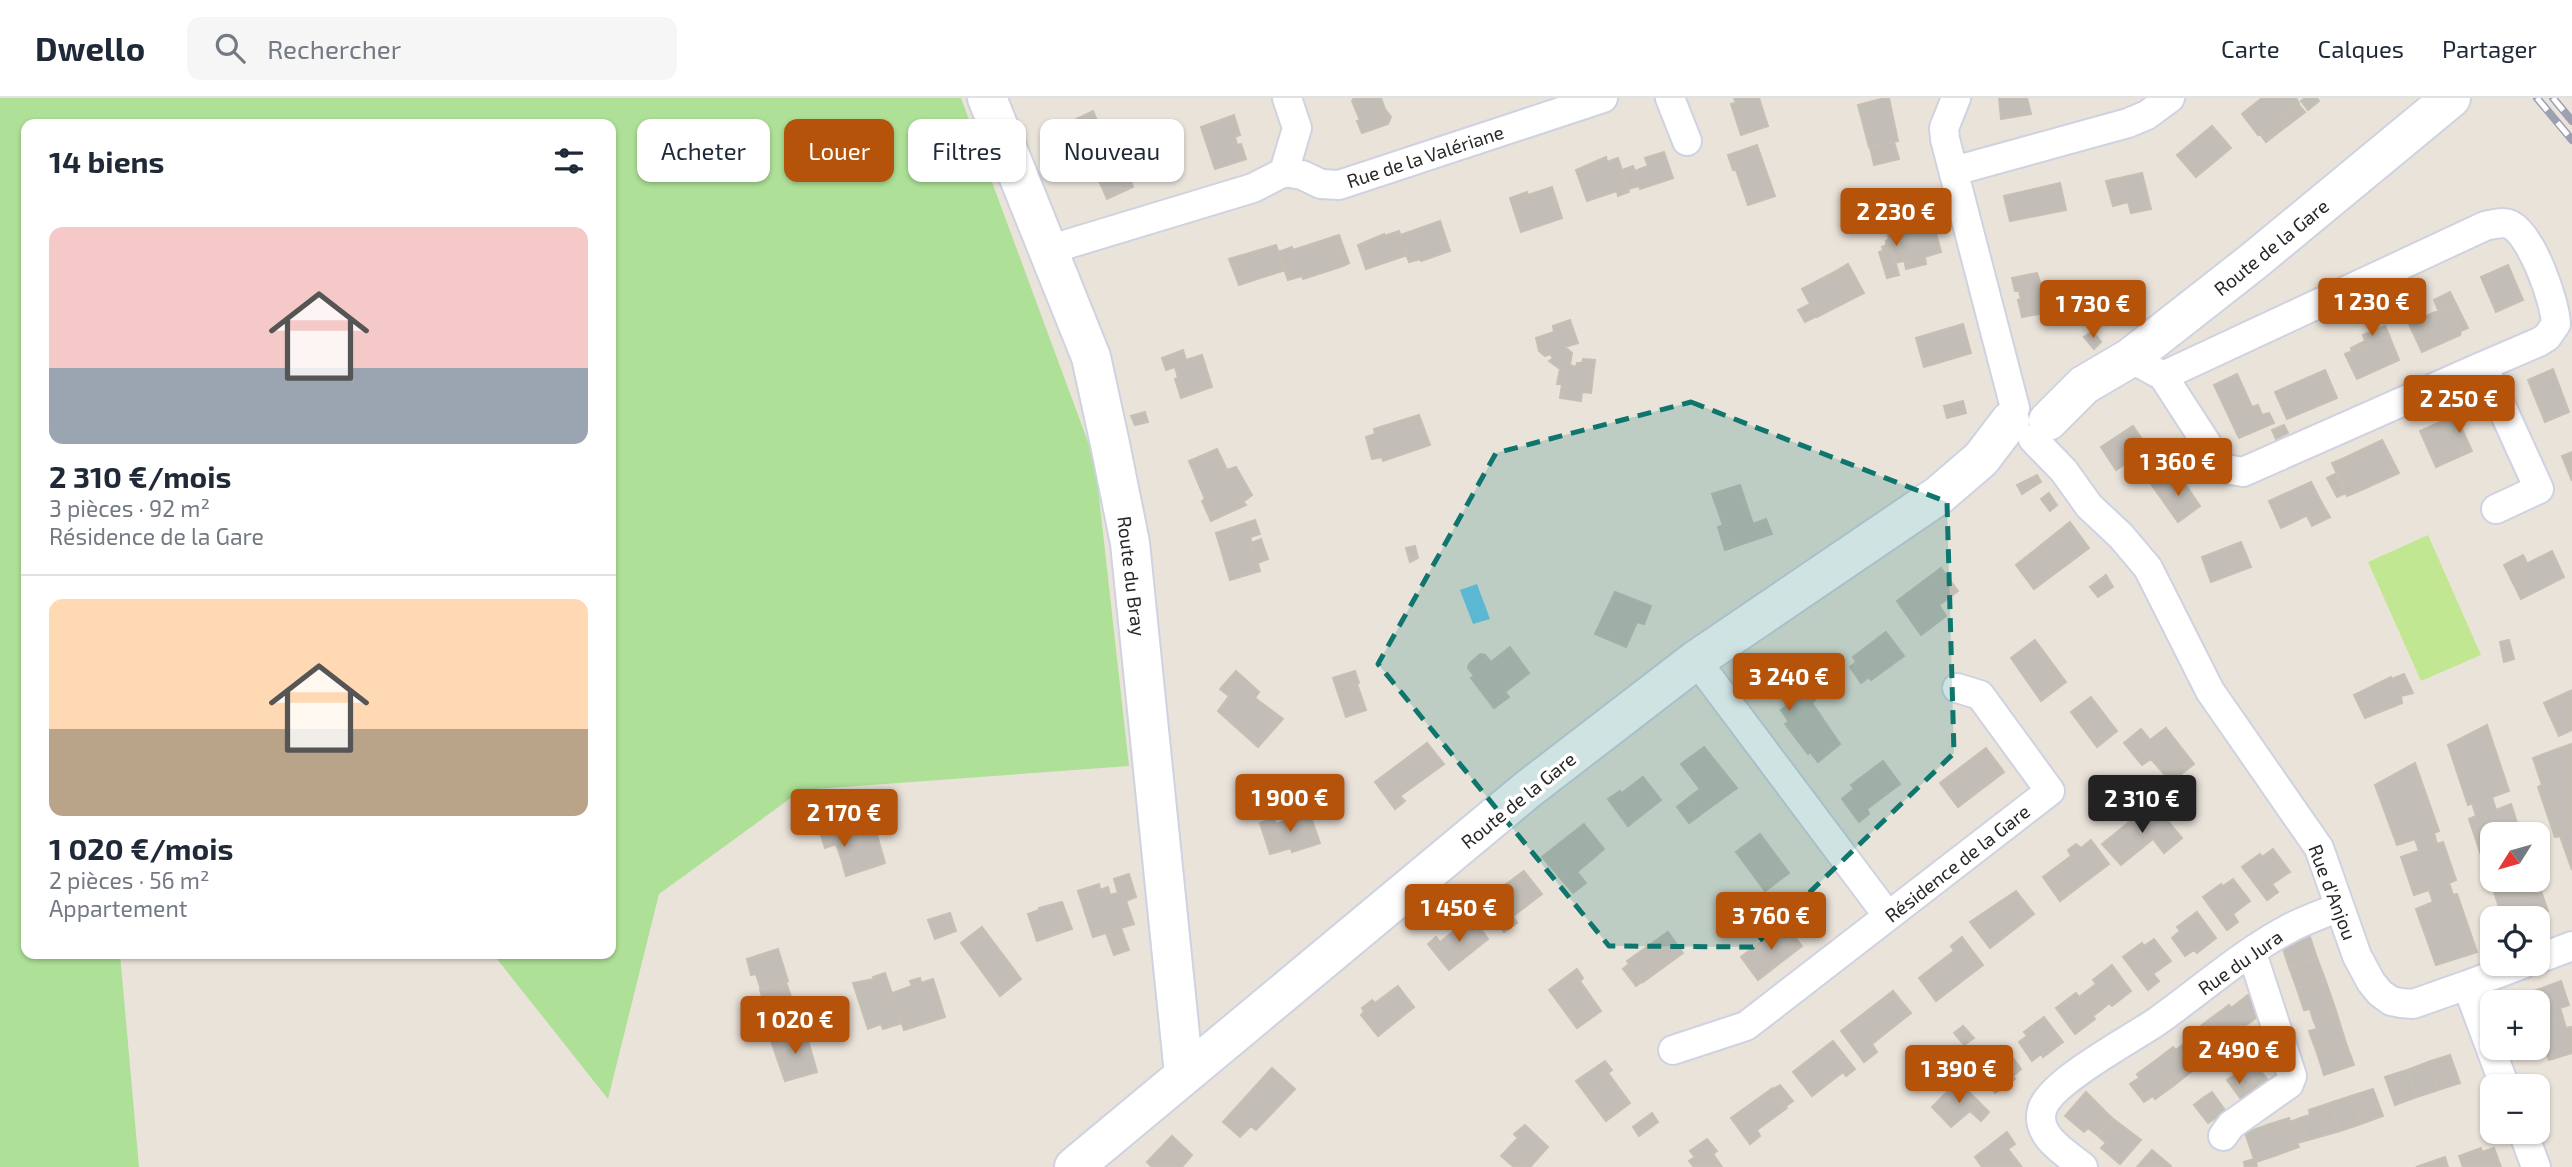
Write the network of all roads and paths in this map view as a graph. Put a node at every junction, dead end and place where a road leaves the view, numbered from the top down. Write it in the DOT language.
graph roads {
  1 [pos="987,98"];
  2 [pos="1287,98"];
  3 [pos="1603,98"];
  4 [pos="1670,98"];
  5 [pos="1956,98"];
  6 [pos="2170,98"];
  7 [pos="2451,98"];
  8 [pos="1687,141"];
  9 [pos="1954,171"];
  10 [pos="1284,172"];
  11 [pos="1048,250"];
  12 [pos="2130,358"];
  13 [pos="2483,366"];
  14 [pos="2164,376"];
  15 [pos="2030,420"];
  16 [pos="2496,509"];
  17 [pos="1696,660"];
  18 [pos="1957,688"];
  19 [pos="2339,906"];
  20 [pos="1888,916"];
  21 [pos="2572,946"];
  22 [pos="2252,953"];
  23 [pos="2550,954"];
  24 [pos="2491,976"];
  25 [pos="2467,985"];
  26 [pos="1673,1050"];
  27 [pos="1184,1074"];
  28 [pos="2500,1074"];
  29 [pos="2223,1136"];
  30 [pos="2527,1144"];
  31 [pos="1074,1167"];
  32 [pos="2083,1167"];
  33 [pos="2536,1167"];
  1 -- 11 [label="street, Route du Bray"];
  2 -- 10 [label="street"];
  3 -- 10 [label="street, Rue de la Valériane"];
  4 -- 8 [label="street"];
  5 -- 9 [label="street"];
  6 -- 9 [label="street"];
  7 -- 12 [label="street, Route de la Gare"];
  9 -- 15 [label="street, Rue d'Anjou"];
  10 -- 11 [label="street"];
  11 -- 27 [label="street, Route du Bray"];
  12 -- 14 [label="street"];
  12 -- 15 [label="street, Route de la Gare"];
  13 -- 14 [label="street"];
  13 -- 14 [label="street"];
  13 -- 16 [label="street"];
  15 -- 17 [label="street, Route de la Gare"];
  15 -- 19 [label="street, Rue d'Anjou"];
  17 -- 20 [label="street"];
  17 -- 27 [label="street, Route de la Gare"];
  18 -- 20 [label="street, Résidence de la Gare"];
  19 -- 22 [label="street, Rue du Jura"];
  19 -- 25 [label="street, Rue d'Anjou"];
  20 -- 26 [label="street, Résidence de la Gare"];
  21 -- 23 [label="street"];
  22 -- 29 [label="street"];
  22 -- 32 [label="street, Rue du Jura"];
  24 -- 25 [label="street, Rue d'Anjou"];
  25 -- 28 [label="street"];
  27 -- 31 [label="street, Route de la Gare"];
  30 -- 33 [label="street"];
}
